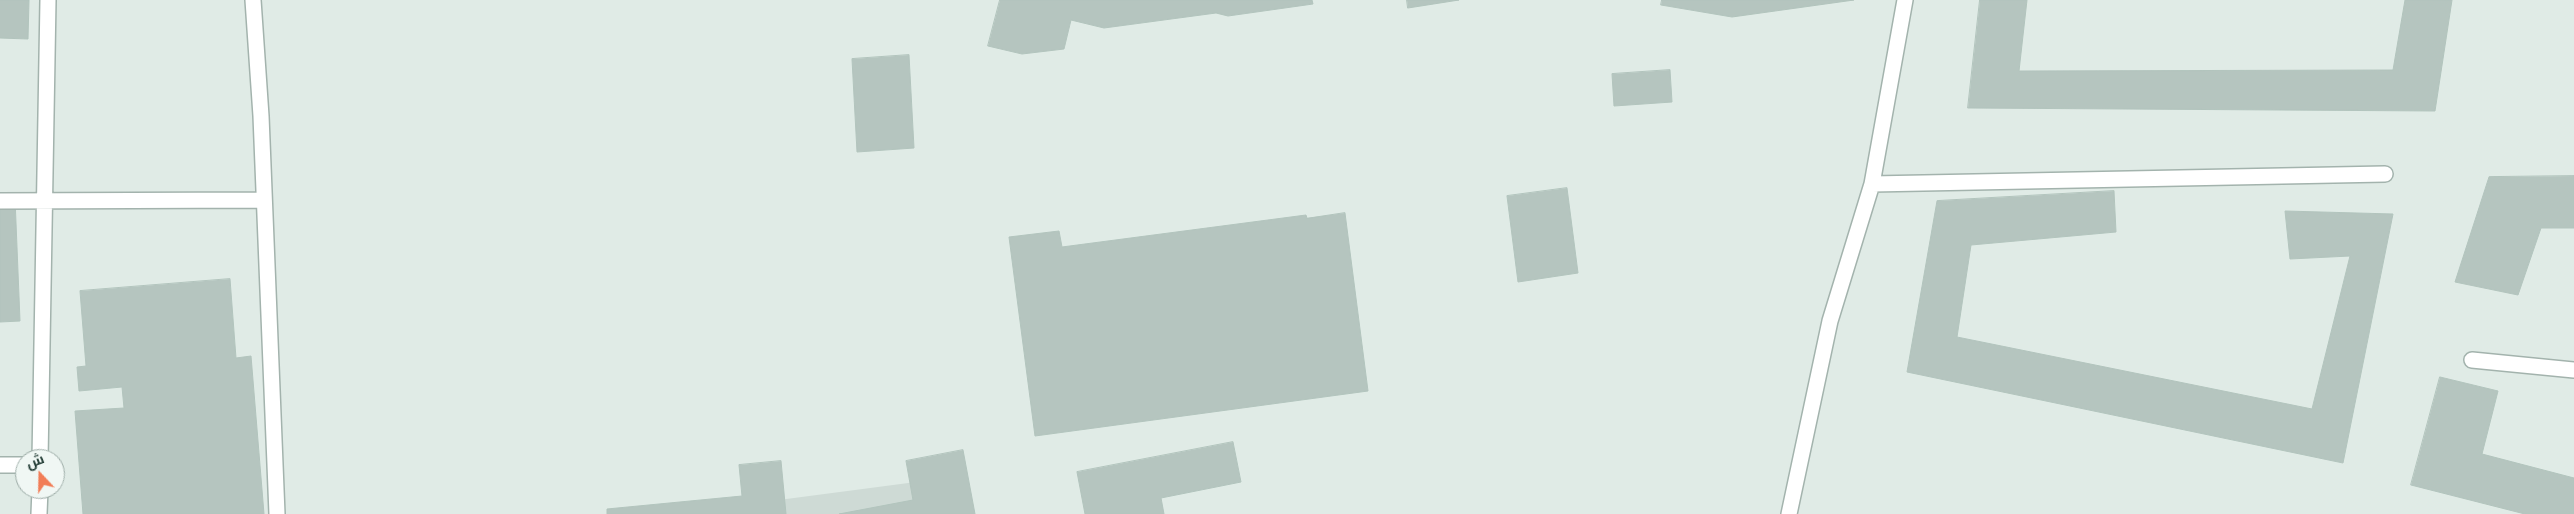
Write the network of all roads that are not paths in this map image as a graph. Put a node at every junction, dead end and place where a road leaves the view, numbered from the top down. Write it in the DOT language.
graph roads {
  1 [pos="48,0"];
  2 [pos="253,0"];
  3 [pos="1905,0"];
  4 [pos="2385,174"];
  5 [pos="1872,184"];
  6 [pos="264,200"];
  7 [pos="0,201"];
  8 [pos="46,201"];
  9 [pos="2472,360"];
  10 [pos="2574,370"];
  11 [pos="40,449"];
  12 [pos="15,464"];
  13 [pos="0,465"];
  14 [pos="40,499"];
  15 [pos="39,514"];
  16 [pos="277,514"];
  17 [pos="1789,514"];
  1 -- 8 [label="street"];
  2 -- 6 [label="street"];
  3 -- 5 [label="street"];
  4 -- 5 [label="street"];
  5 -- 17 [label="street"];
  6 -- 8 [label="street"];
  6 -- 16 [label="street"];
  7 -- 8 [label="street"];
  8 -- 11 [label="street"];
  9 -- 10 [label="street"];
  12 -- 13 [label="street"];
  14 -- 15 [label="street"];
}
